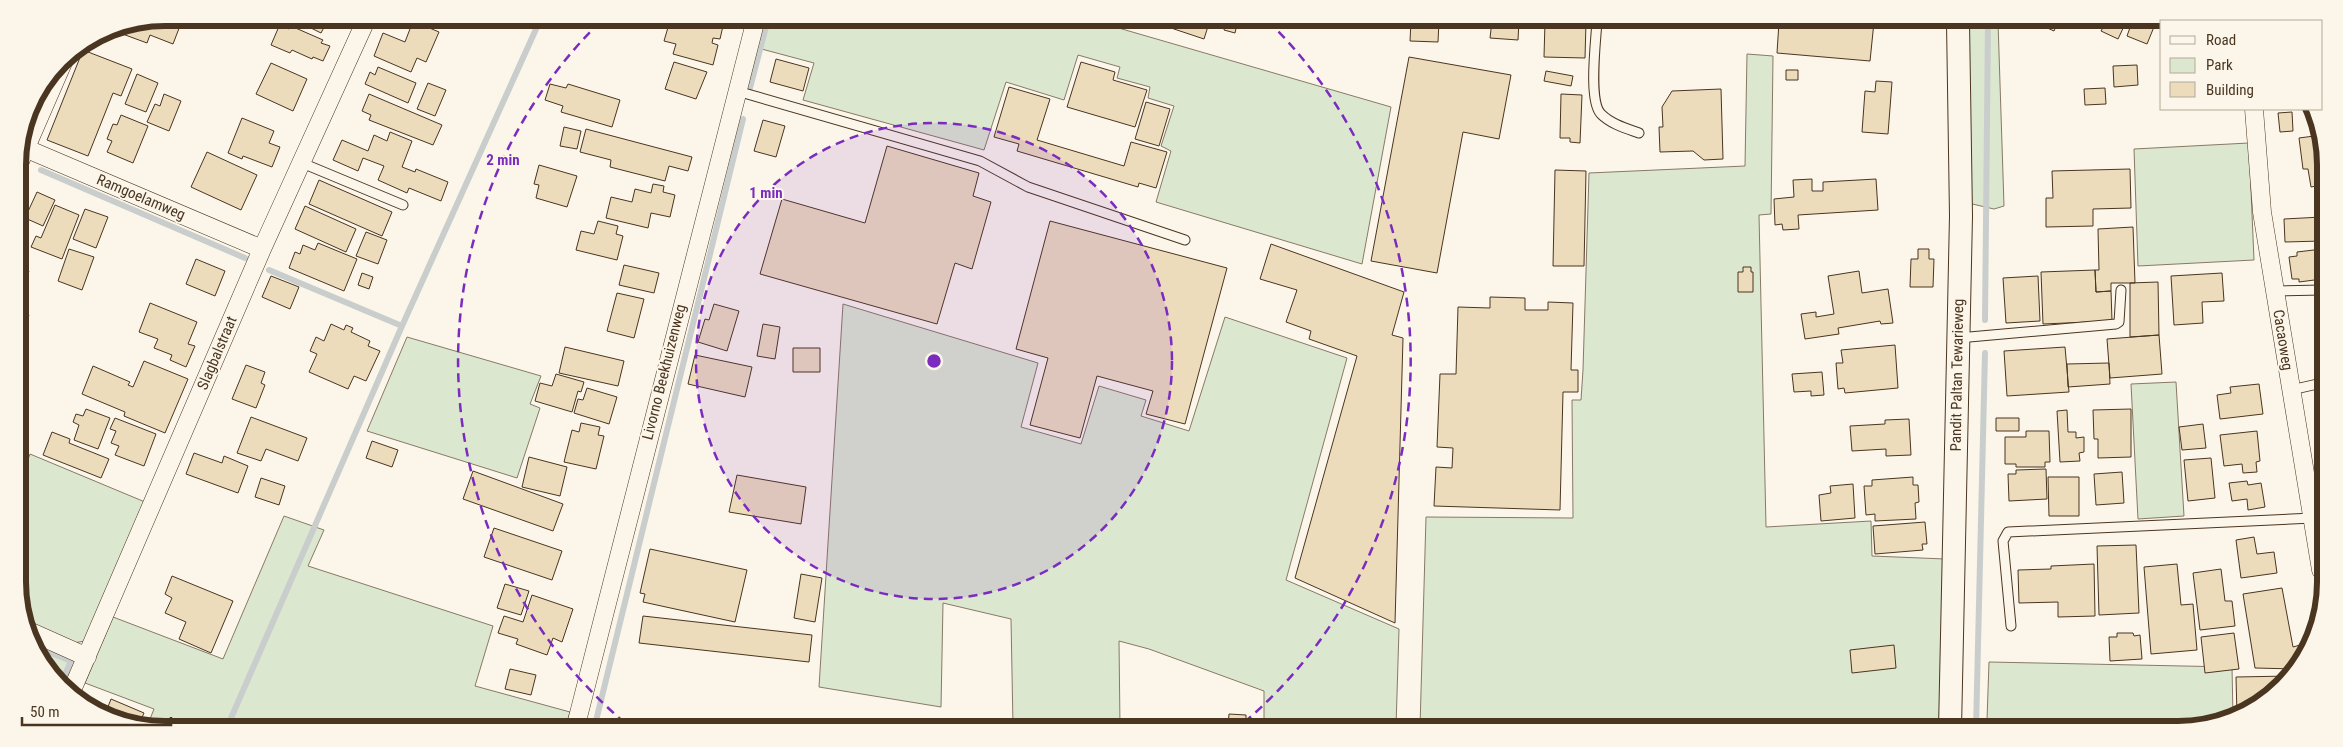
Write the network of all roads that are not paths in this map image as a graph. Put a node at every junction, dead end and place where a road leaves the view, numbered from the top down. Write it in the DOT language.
graph roads {
  1 [pos="362,26"];
  2 [pos="754,26"];
  3 [pos="1597,26"];
  4 [pos="1958,26"];
  5 [pos="52,85"];
  6 [pos="737,91"];
  7 [pos="2254,110"];
  8 [pos="31,131"];
  9 [pos="1638,133"];
  10 [pos="28,149"];
  11 [pos="302,163"];
  12 [pos="403,205"];
  13 [pos="1186,240"];
  14 [pos="262,248"];
  15 [pos="2121,290"];
  16 [pos="2275,290"];
  17 [pos="2317,290"];
  18 [pos="1958,338"];
  19 [pos="2317,384"];
  20 [pos="2291,390"];
  21 [pos="2312,518"];
  22 [pos="2317,547"];
  23 [pos="2011,626"];
  24 [pos="38,635"];
  25 [pos="87,657"];
  26 [pos="74,686"];
  27 [pos="1950,720"];
  28 [pos="577,721"];
  1 -- 11 [label="street, Slagbalstraat"];
  2 -- 6 [label="street, Livorno Beekhuizenweg"];
  3 -- 9 [label="lane"];
  4 -- 18 [label="street, Pandit Paltan Tewarieweg"];
  5 -- 8 [label="street"];
  6 -- 13 [label="lane"];
  6 -- 28 [label="street, Livorno Beekhuizenweg"];
  7 -- 16 [label="street, Cacaoweg"];
  10 -- 14 [label="street, Ramgoelamweg"];
  11 -- 12 [label="lane"];
  11 -- 14 [label="street, Slagbalstraat"];
  14 -- 25 [label="street, Slagbalstraat"];
  15 -- 18 [label="lane"];
  16 -- 17 [label="lane"];
  16 -- 20 [label="street, Cacaoweg"];
  18 -- 27 [label="street, Pandit Paltan Tewarieweg"];
  19 -- 20 [label="lane"];
  20 -- 21 [label="street, Cacaoweg"];
  21 -- 22 [label="street, Cacaoweg"];
  21 -- 23 [label="lane"];
  24 -- 25 [label="street"];
  25 -- 26 [label="street, Slagbalstraat"];
}
